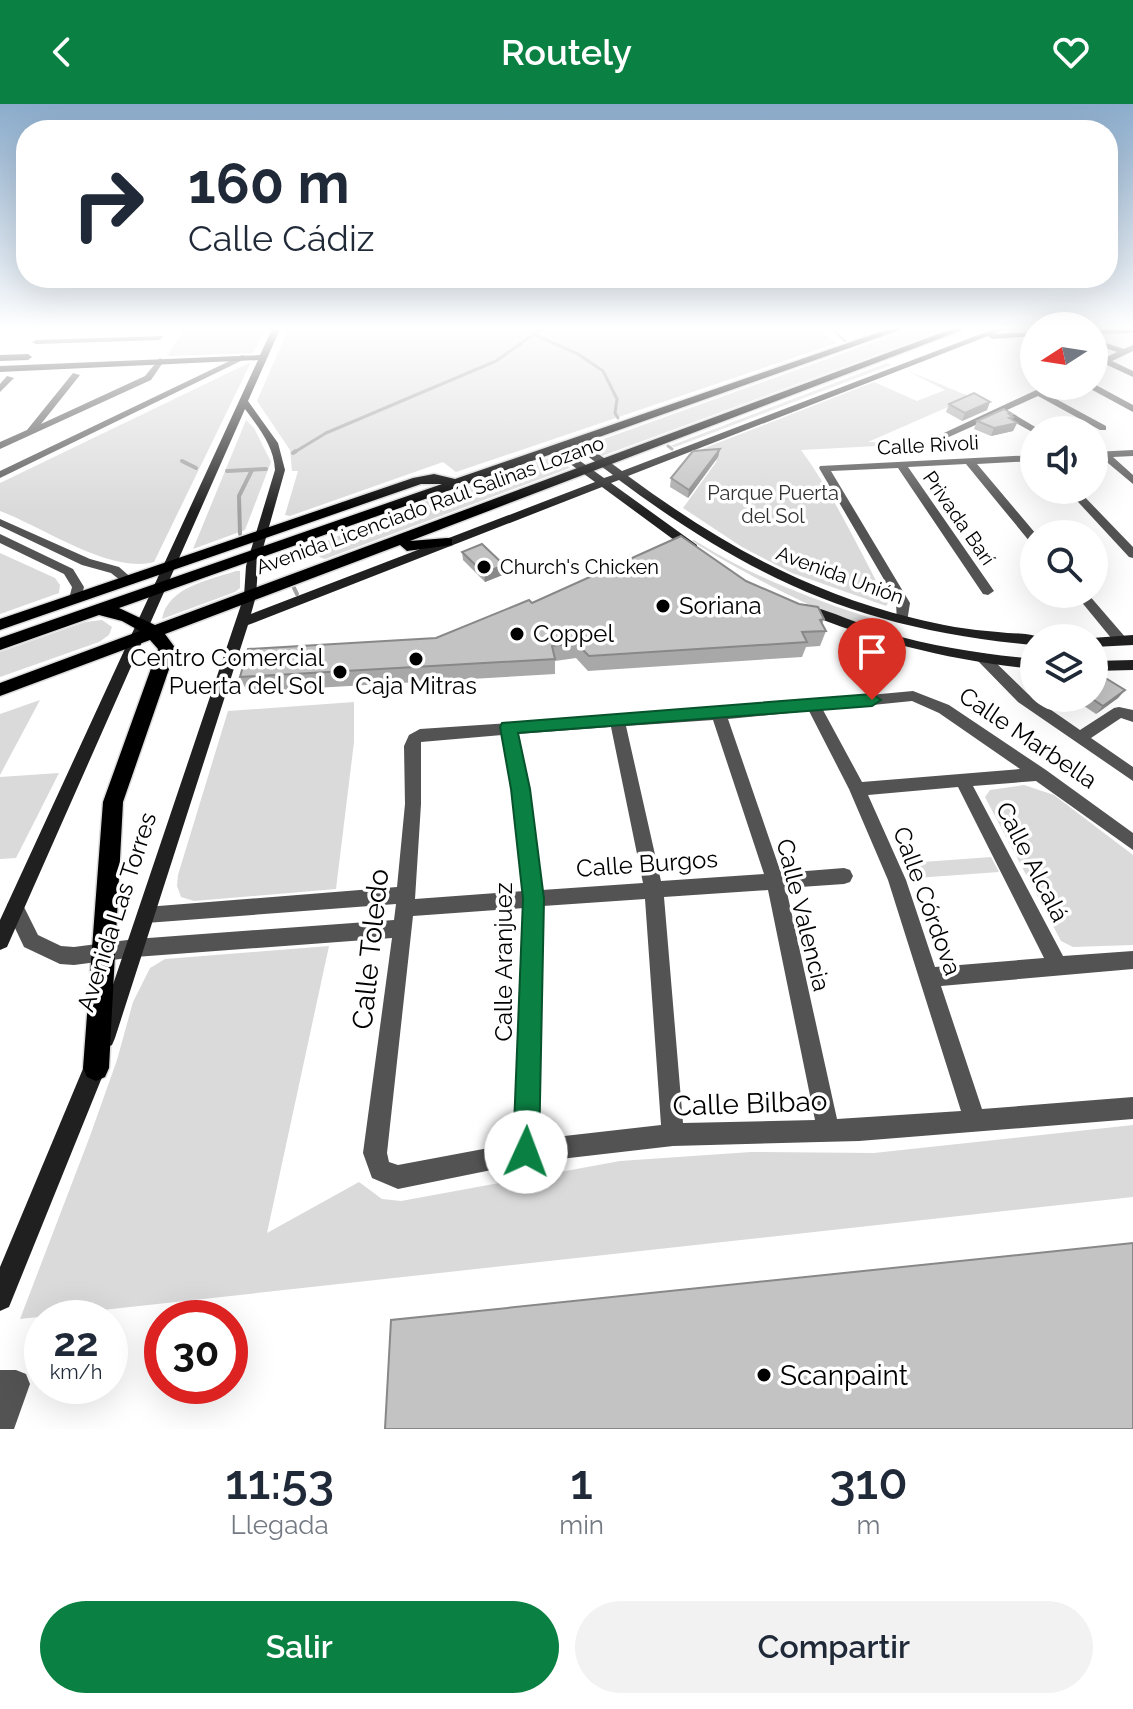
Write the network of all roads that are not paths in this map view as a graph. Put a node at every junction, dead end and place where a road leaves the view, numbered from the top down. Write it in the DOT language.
graph roads {
  1 [pos="65,389"];
  2 [pos="124,389"];
  3 [pos="179,389"];
  4 [pos="250,389"];
  5 [pos="727,389"];
  6 [pos="799,389"];
  7 [pos="843,389"];
  8 [pos="1108,396"];
  9 [pos="1022,400"];
  10 [pos="1051,400"];
  11 [pos="244,401"];
  12 [pos="1133,409"];
  13 [pos="1000,410"];
  14 [pos="1081,416"];
  15 [pos="1020,422"];
  16 [pos="27,434"];
  17 [pos="936,439"];
  18 [pos="575,442"];
  19 [pos="0,446"];
  20 [pos="555,448"];
  21 [pos="1133,453"];
  22 [pos="1108,455"];
  23 [pos="1020,459"];
  24 [pos="969,461"];
  25 [pos="1108,461"];
  26 [pos="604,463"];
  27 [pos="901,465"];
  28 [pos="584,471"];
  29 [pos="620,474"];
  30 [pos="0,475"];
  31 [pos="1133,481"];
  32 [pos="600,482"];
  33 [pos="454,484"];
  34 [pos="1085,504"];
  35 [pos="384,508"];
  36 [pos="684,520"];
  37 [pos="0,522"];
  38 [pos="1020,522"];
  39 [pos="260,535"];
  40 [pos="0,538"];
  41 [pos="681,540"];
  42 [pos="447,542"];
  43 [pos="733,553"];
  44 [pos="255,554"];
  45 [pos="700,554"];
  46 [pos="1133,554"];
  47 [pos="356,556"];
  48 [pos="86,562"];
  49 [pos="337,563"];
  50 [pos="171,566"];
  51 [pos="69,572"];
  52 [pos="129,581"];
  53 [pos="163,586"];
  54 [pos="988,591"];
  55 [pos="250,596"];
  56 [pos="75,599"];
  57 [pos="796,605"];
  58 [pos="1095,608"];
  59 [pos="98,610"];
  60 [pos="902,619"];
  61 [pos="242,622"];
  62 [pos="0,625"];
  63 [pos="936,627"];
  64 [pos="144,637"];
  65 [pos="898,639"];
  66 [pos="1009,639"];
  67 [pos="1020,639"];
  68 [pos="1127,641"];
  69 [pos="0,644"];
  70 [pos="983,658"];
  71 [pos="1020,662"];
  72 [pos="1133,665"];
  73 [pos="1108,666"];
  74 [pos="0,690"];
  75 [pos="814,706"];
  76 [pos="719,714"];
  77 [pos="1133,716"];
  78 [pos="617,721"];
  79 [pos="508,727"];
  80 [pos="1079,738"];
  81 [pos="1040,774"];
  82 [pos="1133,775"];
  83 [pos="962,780"];
  84 [pos="857,789"];
  85 [pos="1131,838"];
  86 [pos="844,876"];
  87 [pos="775,881"];
  88 [pos="654,890"];
  89 [pos="534,899"];
  90 [pos="15,909"];
  91 [pos="405,910"];
  92 [pos="146,915"];
  93 [pos="0,941"];
  94 [pos="135,948"];
  95 [pos="103,953"];
  96 [pos="1133,960"];
  97 [pos="1058,966"];
  98 [pos="930,977"];
  99 [pos="96,1068"];
  100 [pos="1133,1108"];
  101 [pos="975,1120"];
  102 [pos="828,1130"];
  103 [pos="673,1135"];
  104 [pos="526,1152"];
  105 [pos="378,1165"];
  106 [pos="0,1298"];
  107 [pos="8,1384"];
  108 [pos="0,1428"];
  1 -- 16 [label="street"];
  2 -- 16 [label="street"];
  3 -- 30 [label="street"];
  4 -- 11 [label="street"];
  5 -- 18 [label="main road, Avenida Licenciado Raúl Salinas Lozano"];
  6 -- 26 [label="main road, Avenida Licenciado Raúl Salinas Lozano"];
  7 -- 29 [label="street"];
  8 -- 12 [label="street"];
  9 -- 13 [label="street"];
  10 -- 14 [label="street"];
  11 -- 39 [label="street"];
  11 -- 50 [label="street"];
  13 -- 15 [label="street"];
  13 -- 17 [label="street"];
  16 -- 19 [label="street"];
  18 -- 20 [label="main road, Avenida Licenciado Raúl Salinas Lozano"];
  18 -- 26 [label="street, Avenida Unión"];
  20 -- 28 [label="street"];
  20 -- 33 [label="main road, Avenida Licenciado Raúl Salinas Lozano"];
  21 -- 22 [label="street"];
  23 -- 24 [label="street, Calle Rivoli"];
  24 -- 27 [label="street, Calle Rivoli"];
  24 -- 38 [label="street"];
  25 -- 31 [label="street"];
  26 -- 28 [label="main road, Avenida Licenciado Raúl Salinas Lozano"];
  26 -- 29 [label="street, Avenida Unión"];
  27 -- 54 [label="street, Privada Barí"];
  27 -- 60 [label="street, Calle Rivoli"];
  28 -- 32 [label="street"];
  28 -- 47 [label="main road, Avenida Licenciado Raúl Salinas Lozano"];
  29 -- 32 [label="street"];
  29 -- 36 [label="street, Avenida Unión"];
  32 -- 41 [label="street"];
  32 -- 42 [label="street"];
  33 -- 35 [label="main road, Avenida Licenciado Raúl Salinas Lozano"];
  33 -- 39 [label="main road"];
  34 -- 46 [label="street"];
  35 -- 44 [label="main road, Avenida Licenciado Raúl Salinas Lozano"];
  35 -- 49 [label="main road"];
  36 -- 41 [label="street"];
  36 -- 43 [label="street, Avenida Unión"];
  37 -- 48 [label="street"];
  39 -- 44 [label="street, Avenida Las Torres"];
  39 -- 50 [label="main road"];
  40 -- 51 [label="street"];
  41 -- 43 [label="street"];
  41 -- 45 [label="street"];
  42 -- 47 [label="main road"];
  42 -- 61 [label="street"];
  43 -- 60 [label="street, Avenida Unión"];
  44 -- 53 [label="main road, Avenida Licenciado Raúl Salinas Lozano"];
  44 -- 55 [label="street, Avenida Las Torres"];
  47 -- 49 [label="main road, Avenida Licenciado Raúl Salinas Lozano"];
  48 -- 51 [label="street"];
  48 -- 52 [label="street"];
  49 -- 55 [label="main road, Avenida Licenciado Raúl Salinas Lozano"];
  50 -- 52 [label="main road"];
  50 -- 53 [label="street"];
  51 -- 56 [label="street"];
  52 -- 56 [label="main road"];
  53 -- 59 [label="main road, Avenida Licenciado Raúl Salinas Lozano"];
  53 -- 64 [label="street"];
  55 -- 61 [label="street, Avenida Las Torres"];
  55 -- 64 [label="main road, Avenida Licenciado Raúl Salinas Lozano"];
  56 -- 62 [label="main road"];
  57 -- 65 [label="street, Avenida Unión"];
  58 -- 68 [label="street"];
  59 -- 64 [label="main road"];
  59 -- 69 [label="main road, Avenida Licenciado Raúl Salinas Lozano"];
  60 -- 63 [label="street, Avenida Unión"];
  60 -- 65 [label="street"];
  61 -- 92 [label="street, Avenida Las Torres"];
  63 -- 66 [label="street, Avenida Unión"];
  63 -- 70 [label="street"];
  64 -- 74 [label="main road, Avenida Licenciado Raúl Salinas Lozano"];
  64 -- 90 [label="street"];
  64 -- 95 [label="main road"];
  65 -- 70 [label="street, Avenida Unión"];
  66 -- 67 [label="street, Avenida Unión"];
  66 -- 70 [label="street"];
  70 -- 71 [label="street, Avenida Unión"];
  70 -- 80 [label="street"];
  72 -- 73 [label="street"];
  75 -- 76 [label="street"];
  75 -- 81 [label="street, Calle Marbella"];
  75 -- 84 [label="street, Calle Córdova"];
  76 -- 78 [label="street"];
  76 -- 87 [label="street, Calle Valencia"];
  77 -- 80 [label="street"];
  78 -- 79 [label="street"];
  78 -- 88 [label="street"];
  79 -- 89 [label="street, Calle Aranjuez"];
  79 -- 91 [label="street, Calle Toledo"];
  80 -- 82 [label="street"];
  81 -- 83 [label="street"];
  81 -- 85 [label="street, Calle Marbella"];
  83 -- 84 [label="street"];
  83 -- 97 [label="street, Calle Alcalá"];
  84 -- 98 [label="street, Calle Córdova"];
  86 -- 87 [label="street, Calle Burgos"];
  87 -- 88 [label="street, Calle Burgos"];
  87 -- 102 [label="street, Calle Valencia"];
  88 -- 89 [label="street, Calle Burgos"];
  88 -- 103 [label="street"];
  89 -- 91 [label="street, Calle Burgos"];
  89 -- 104 [label="street, Calle Aranjuez"];
  90 -- 93 [label="street"];
  90 -- 95 [label="street, Calle Burgos"];
  91 -- 92 [label="street, Calle Burgos"];
  91 -- 94 [label="street, Calle Burgos"];
  91 -- 105 [label="street, Calle Toledo"];
  92 -- 94 [label="street, Avenida Las Torres"];
  94 -- 95 [label="street, Calle Burgos"];
  94 -- 99 [label="street, Avenida Las Torres"];
  95 -- 99 [label="main road"];
  96 -- 97 [label="street"];
  97 -- 98 [label="street"];
  98 -- 101 [label="street, Calle Córdova"];
  99 -- 106 [label="street, Avenida Las Torres"];
  100 -- 101 [label="street, Calle Bilbao"];
  101 -- 102 [label="street, Calle Bilbao"];
  102 -- 103 [label="street, Calle Bilbao"];
  103 -- 104 [label="street, Calle Bilbao"];
  104 -- 105 [label="street, Calle Bilbao"];
  107 -- 108 [label="street"];
}
